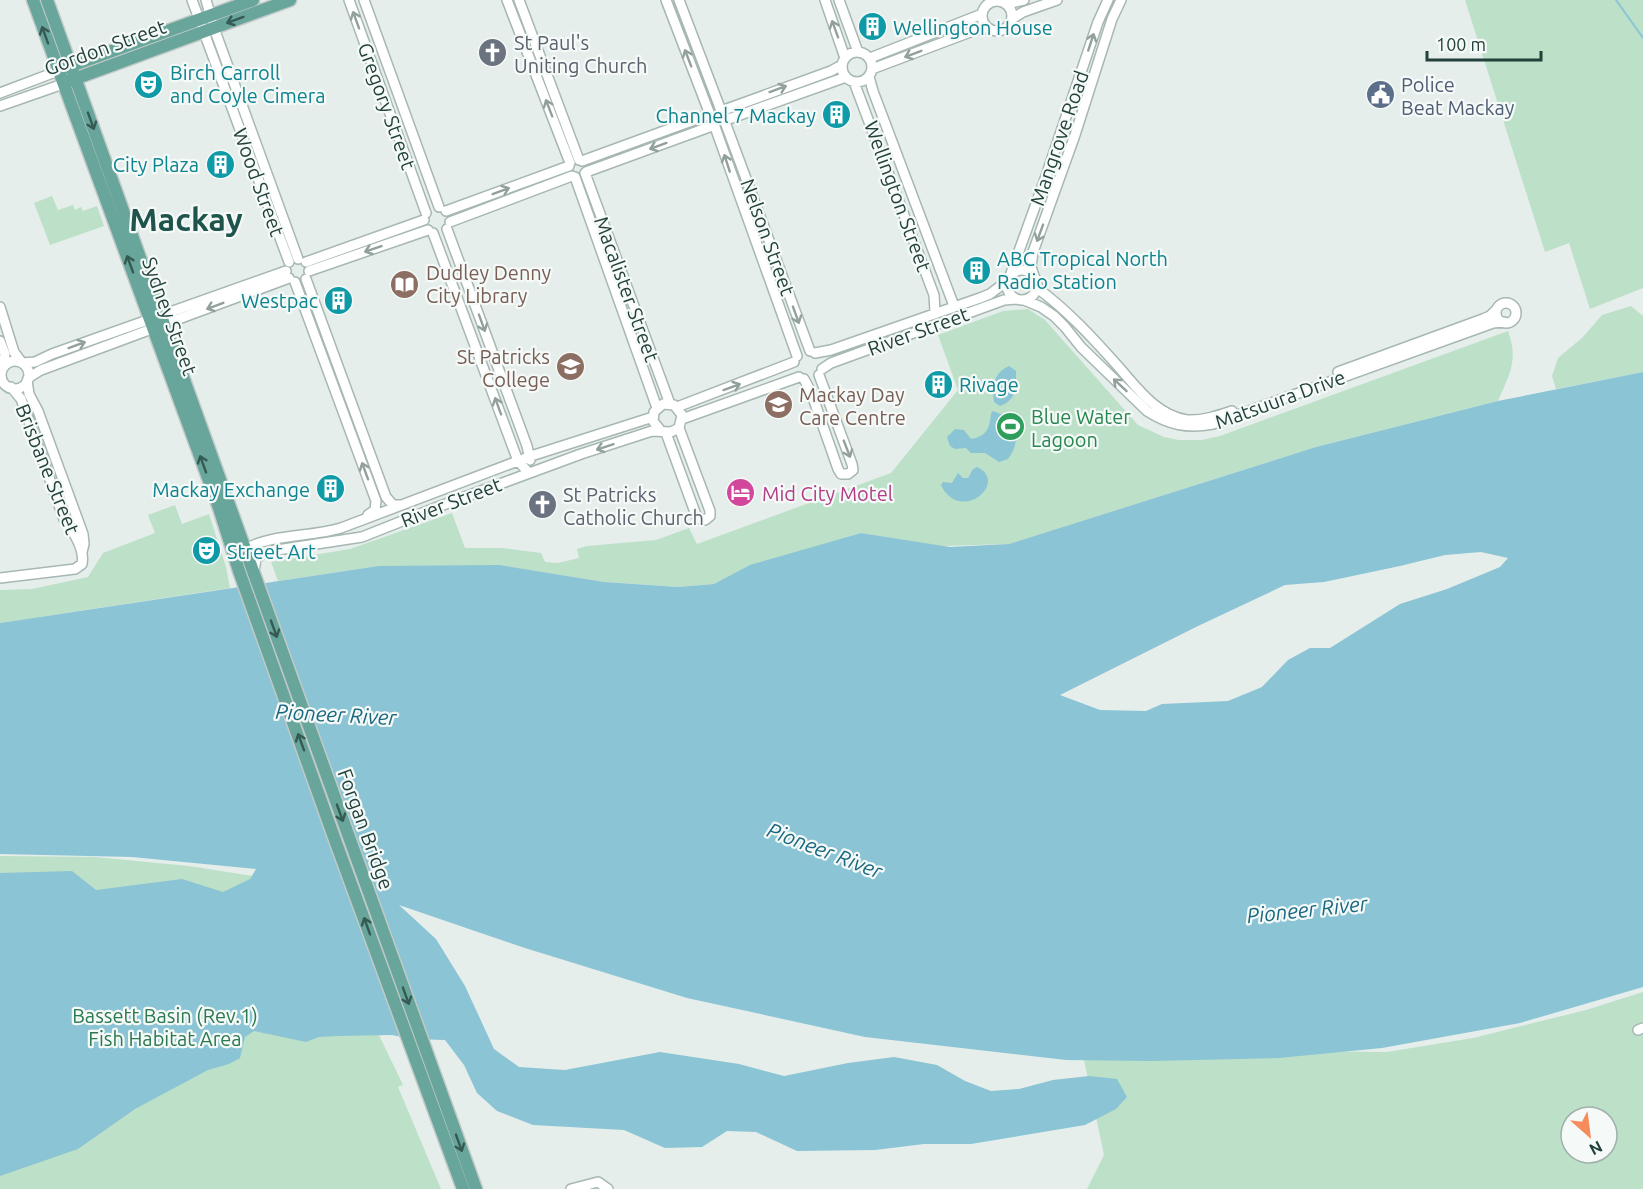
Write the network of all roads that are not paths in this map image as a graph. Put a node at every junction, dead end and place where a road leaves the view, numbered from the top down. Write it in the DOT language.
graph roads {
  1 [pos="33,0"];
  2 [pos="47,0"];
  3 [pos="192,0"];
  4 [pos="206,0"];
  5 [pos="253,0"];
  6 [pos="290,0"];
  7 [pos="349,0"];
  8 [pos="364,0"];
  9 [pos="507,0"];
  10 [pos="519,0"];
  11 [pos="666,0"];
  12 [pos="679,0"];
  13 [pos="825,0"];
  14 [pos="839,0"];
  15 [pos="1024,0"];
  16 [pos="1057,0"];
  17 [pos="1108,0"];
  18 [pos="1121,0"];
  19 [pos="1002,2"];
  20 [pos="983,7"];
  21 [pos="1012,19"];
  22 [pos="207,24"];
  23 [pos="987,28"];
  24 [pos="858,52"];
  25 [pos="870,58"];
  26 [pos="844,61"];
  27 [pos="71,66"];
  28 [pos="58,71"];
  29 [pos="871,73"];
  30 [pos="850,80"];
  31 [pos="69,81"];
  32 [pos="0,93"];
  33 [pos="0,106"];
  34 [pos="722,109"];
  35 [pos="708,113"];
  36 [pos="726,121"];
  37 [pos="714,126"];
  38 [pos="575,162"];
  39 [pos="585,173"];
  40 [pos="573,177"];
  41 [pos="443,209"];
  42 [pos="425,216"];
  43 [pos="448,225"];
  44 [pos="430,231"];
  45 [pos="297,271"];
  46 [pos="1034,276"];
  47 [pos="1008,279"];
  48 [pos="1037,288"];
  49 [pos="1020,300"];
  50 [pos="954,306"];
  51 [pos="0,307"];
  52 [pos="1496,310"];
  53 [pos="935,312"];
  54 [pos="157,322"];
  55 [pos="1504,322"];
  56 [pos="318,328"];
  57 [pos="0,341"];
  58 [pos="332,351"];
  59 [pos="813,352"];
  60 [pos="322,355"];
  61 [pos="796,359"];
  62 [pos="22,363"];
  63 [pos="1,370"];
  64 [pos="820,372"];
  65 [pos="802,378"];
  66 [pos="28,379"];
  67 [pos="6,387"];
  68 [pos="346,388"];
  69 [pos="336,391"];
  70 [pos="674,405"];
  71 [pos="655,412"];
  72 [pos="681,423"];
  73 [pos="664,432"];
  74 [pos="523,435"];
  75 [pos="358,437"];
  76 [pos="510,440"];
  77 [pos="531,456"];
  78 [pos="518,461"];
  79 [pos="694,471"];
  80 [pos="529,472"];
  81 [pos="681,475"];
  82 [pos="228,499"];
  83 [pos="406,504"];
  84 [pos="219,508"];
  85 [pos="77,519"];
  86 [pos="361,521"];
  87 [pos="68,523"];
  88 [pos="385,528"];
  89 [pos="246,549"];
  90 [pos="83,553"];
  91 [pos="245,575"];
  92 [pos="0,578"];
  93 [pos="436,1098"];
  94 [pos="463,1189"];
  95 [pos="476,1189"];
  96 [pos="572,1189"];
  97 [pos="608,1189"];
  28 -- 1 [label="main road, Sydney Street, one-way"];
  2 -- 27 [label="main road, Sydney Street"];
  3 -- 22 [label="street, Wood Street"];
  4 -- 22 [label="street, Wood Street"];
  5 -- 22 [label="main road, Gordon Street"];
  6 -- 22 [label="main road, Gordon Street, one-way"];
  42 -- 7 [label="street, Gregory Street, one-way"];
  8 -- 41 [label="street, Gregory Street"];
  38 -- 9 [label="street, one-way"];
  10 -- 38 [label="street"];
  35 -- 11 [label="street, one-way"];
  12 -- 34 [label="street"];
  26 -- 13 [label="street, one-way"];
  14 -- 24 [label="street"];
  15 -- 19 [label="street"];
  16 -- 21 [label="street"];
  47 -- 17 [label="street, Mangrove Road, one-way"];
  18 -- 46 [label="street, Mangrove Road, one-way"];
  19 -- 20 [label="street"];
  19 -- 21 [label="street"];
  20 -- 23 [label="street"];
  20 -- 25 [label="street"];
  21 -- 23 [label="street"];
  22 -- 27 [label="main road, Gordon Street"];
  22 -- 31 [label="main road, Gordon Street"];
  22 -- 45 [label="street, Wood Street"];
  23 -- 29 [label="street, one-way"];
  24 -- 25 [label="street"];
  24 -- 26 [label="street"];
  25 -- 29 [label="street"];
  26 -- 30 [label="street"];
  34 -- 26 [label="street, one-way"];
  27 -- 28 [label="main road, Gordon Street"];
  27 -- 31 [label="main road, Sydney Street"];
  28 -- 31 [label="main road, Sydney Street"];
  28 -- 32 [label="street, Gordon Street"];
  29 -- 30 [label="street"];
  29 -- 50 [label="street, Wellington Street"];
  30 -- 36 [label="street"];
  30 -- 53 [label="street, Wellington Street"];
  31 -- 33 [label="street, Gordon Street"];
  31 -- 54 [label="main road, Sydney Street"];
  34 -- 35 [label="street"];
  34 -- 36 [label="street"];
  35 -- 37 [label="street"];
  35 -- 38 [label="street"];
  36 -- 37 [label="street"];
  36 -- 59 [label="street, Nelson Street, one-way"];
  37 -- 39 [label="street, one-way"];
  61 -- 37 [label="street, Nelson Street, one-way"];
  38 -- 39 [label="street"];
  38 -- 40 [label="street"];
  41 -- 38 [label="street, one-way"];
  39 -- 40 [label="street"];
  39 -- 70 [label="street, Macalister Street"];
  40 -- 43 [label="street"];
  40 -- 71 [label="street, Macalister Street"];
  41 -- 42 [label="street"];
  41 -- 43 [label="street"];
  42 -- 44 [label="street"];
  42 -- 45 [label="street"];
  43 -- 44 [label="street"];
  43 -- 74 [label="street, one-way"];
  44 -- 45 [label="street, one-way"];
  76 -- 44 [label="street, one-way"];
  45 -- 54 [label="street"];
  45 -- 56 [label="street, Wood Street"];
  46 -- 47 [label="street"];
  46 -- 48 [label="street"];
  47 -- 49 [label="street"];
  47 -- 50 [label="street, River Street"];
  48 -- 49 [label="street"];
  48 -- 52 [label="street, Matsuura Drive"];
  55 -- 49 [label="street, Matsuura Drive, one-way"];
  49 -- 64 [label="street, River Street"];
  50 -- 53 [label="street, River Street"];
  51 -- 62 [label="street"];
  52 -- 55 [label="street"];
  52 -- 55 [label="street"];
  53 -- 59 [label="street, River Street"];
  62 -- 54 [label="street, one-way"];
  54 -- 66 [label="street"];
  54 -- 82 [label="main road, Sydney Street"];
  84 -- 54 [label="main road, Sydney Street, one-way"];
  56 -- 58 [label="street, Wood Street"];
  56 -- 60 [label="street, Wood Street"];
  57 -- 63 [label="street"];
  58 -- 60 [label="street"];
  58 -- 68 [label="street, Wood Street"];
  59 -- 61 [label="street"];
  59 -- 64 [label="street"];
  60 -- 69 [label="street, Wood Street"];
  61 -- 65 [label="street"];
  70 -- 61 [label="street, one-way"];
  62 -- 63 [label="street"];
  62 -- 66 [label="street"];
  63 -- 67 [label="street"];
  64 -- 65 [label="street"];
  64 -- 65 [label="street, one-way"];
  65 -- 72 [label="street"];
  66 -- 67 [label="street"];
  66 -- 85 [label="street, Brisbane Street"];
  67 -- 87 [label="street, Brisbane Street"];
  68 -- 69 [label="street"];
  68 -- 75 [label="street, Wood Street"];
  69 -- 75 [label="street, Wood Street"];
  70 -- 71 [label="street"];
  70 -- 72 [label="street"];
  71 -- 73 [label="street"];
  71 -- 77 [label="street, River Street"];
  72 -- 73 [label="street"];
  72 -- 79 [label="street"];
  73 -- 80 [label="street, River Street, one-way"];
  73 -- 81 [label="street"];
  74 -- 76 [label="street"];
  74 -- 77 [label="street"];
  75 -- 83 [label="street, Wood Street"];
  86 -- 75 [label="street, Wood Street, one-way"];
  76 -- 78 [label="street"];
  77 -- 78 [label="street, River Street"];
  77 -- 80 [label="street"];
  78 -- 80 [label="street"];
  78 -- 83 [label="street, River Street"];
  79 -- 81 [label="street"];
  79 -- 81 [label="street"];
  80 -- 88 [label="street, River Street"];
  82 -- 84 [label="main road"];
  82 -- 89 [label="main road, Sydney Street"];
  83 -- 86 [label="street, River Street"];
  84 -- 91 [label="main road, Sydney Street"];
  85 -- 87 [label="street"];
  85 -- 90 [label="street, Brisbane Street"];
  86 -- 88 [label="street"];
  86 -- 89 [label="street, River Street"];
  87 -- 90 [label="street, Brisbane Street"];
  88 -- 91 [label="street, River Street"];
  89 -- 91 [label="main road, Sydney Street"];
  90 -- 92 [label="street"];
  91 -- 93 [label="main road, Forgan Bridge"];
  93 -- 94 [label="main road"];
  93 -- 95 [label="main road, one-way"];
  96 -- 97 [label="street"];
}
